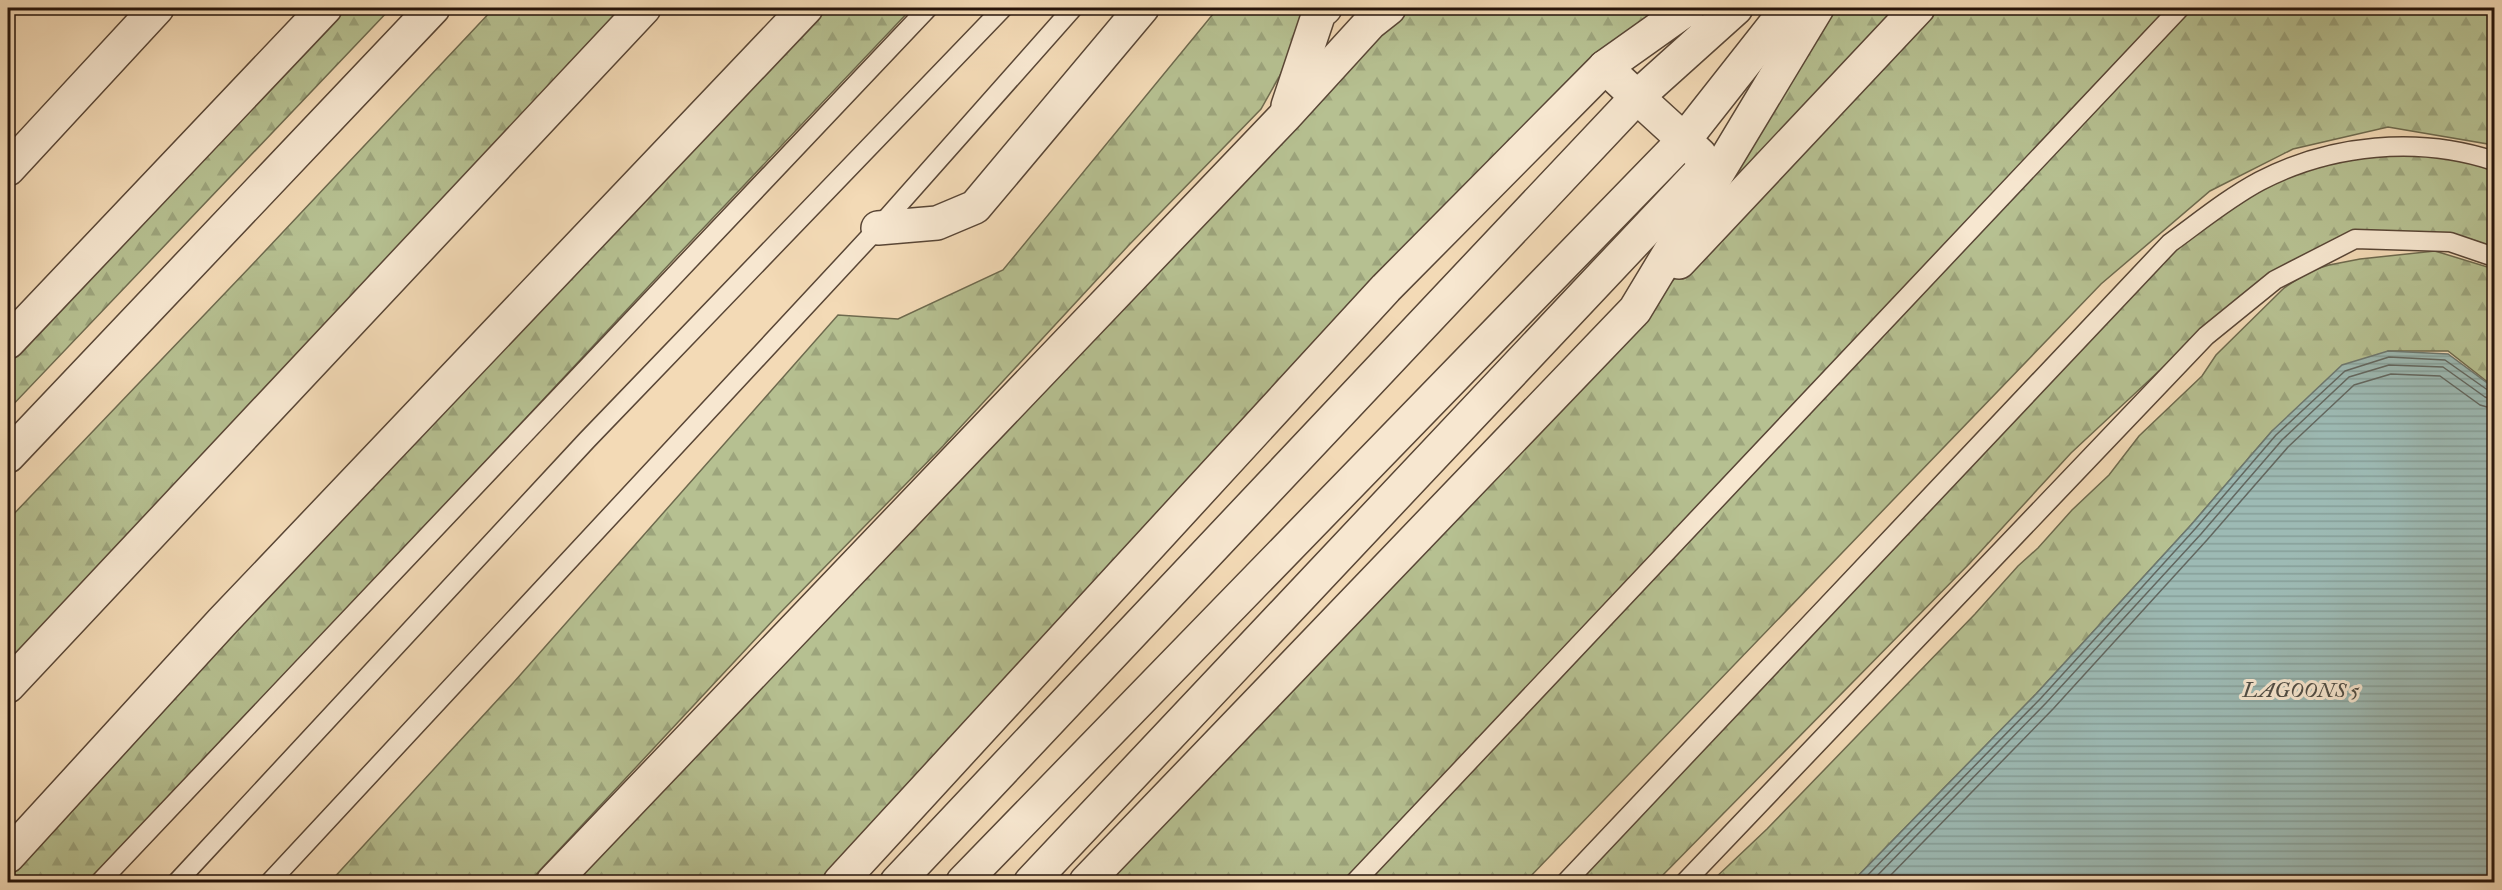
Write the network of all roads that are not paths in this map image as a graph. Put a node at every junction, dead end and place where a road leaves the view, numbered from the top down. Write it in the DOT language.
graph roads {
  1 [pos="158,8"];
  2 [pos="325,8"];
  3 [pos="433,8"];
  4 [pos="644,8"];
  5 [pos="806,8"];
  6 [pos="928,8"];
  7 [pos="1003,8"];
  8 [pos="1073,8"];
  9 [pos="1142,8"];
  10 [pos="1325,8"];
  11 [pos="1389,8"];
  12 [pos="1688,8"];
  13 [pos="1736,8"];
  14 [pos="1788,8"];
  15 [pos="1810,8"];
  16 [pos="1817,8"];
  17 [pos="1918,8"];
  18 [pos="2180,8"];
  19 [pos="1605,67"];
  20 [pos="1637,97"];
  21 [pos="1285,116"];
  22 [pos="1684,140"];
  23 [pos="2494,161"];
  24 [pos="1709,163"];
  25 [pos="8,169"];
  26 [pos="878,228"];
  27 [pos="2494,257"];
  28 [pos="1635,310"];
  29 [pos="8,342"];
  30 [pos="8,456"];
  31 [pos="8,686"];
  32 [pos="8,856"];
  33 [pos="100,882"];
  34 [pos="177,882"];
  35 [pos="270,882"];
  36 [pos="553,882"];
  37 [pos="840,882"];
  38 [pos="897,882"];
  39 [pos="963,882"];
  40 [pos="1031,882"];
  41 [pos="1086,882"];
  42 [pos="1355,882"];
  43 [pos="1566,882"];
  44 [pos="1685,882"];
  1 -- 25 [label="street"];
  2 -- 29 [label="street"];
  3 -- 30 [label="street"];
  4 -- 31 [label="street"];
  5 -- 32 [label="street"];
  6 -- 33 [label="lane"];
  7 -- 34 [label="lane"];
  8 -- 26 [label="lane"];
  9 -- 26 [label="street"];
  10 -- 21 [label="street"];
  11 -- 21 [label="street"];
  12 -- 19 [label="street"];
  13 -- 20 [label="street"];
  14 -- 22 [label="street"];
  15 -- 24 [label="street"];
  16 -- 28 [label="street"];
  17 -- 28 [label="street"];
  18 -- 42 [label="lane"];
  19 -- 20 [label="street"];
  19 -- 37 [label="street"];
  20 -- 22 [label="street"];
  20 -- 38 [label="street"];
  21 -- 36 [label="street"];
  22 -- 24 [label="street"];
  22 -- 39 [label="street"];
  23 -- 43 [label="lane"];
  24 -- 40 [label="street"];
  26 -- 35 [label="lane"];
  27 -- 44 [label="lane"];
  28 -- 41 [label="street"];
}
